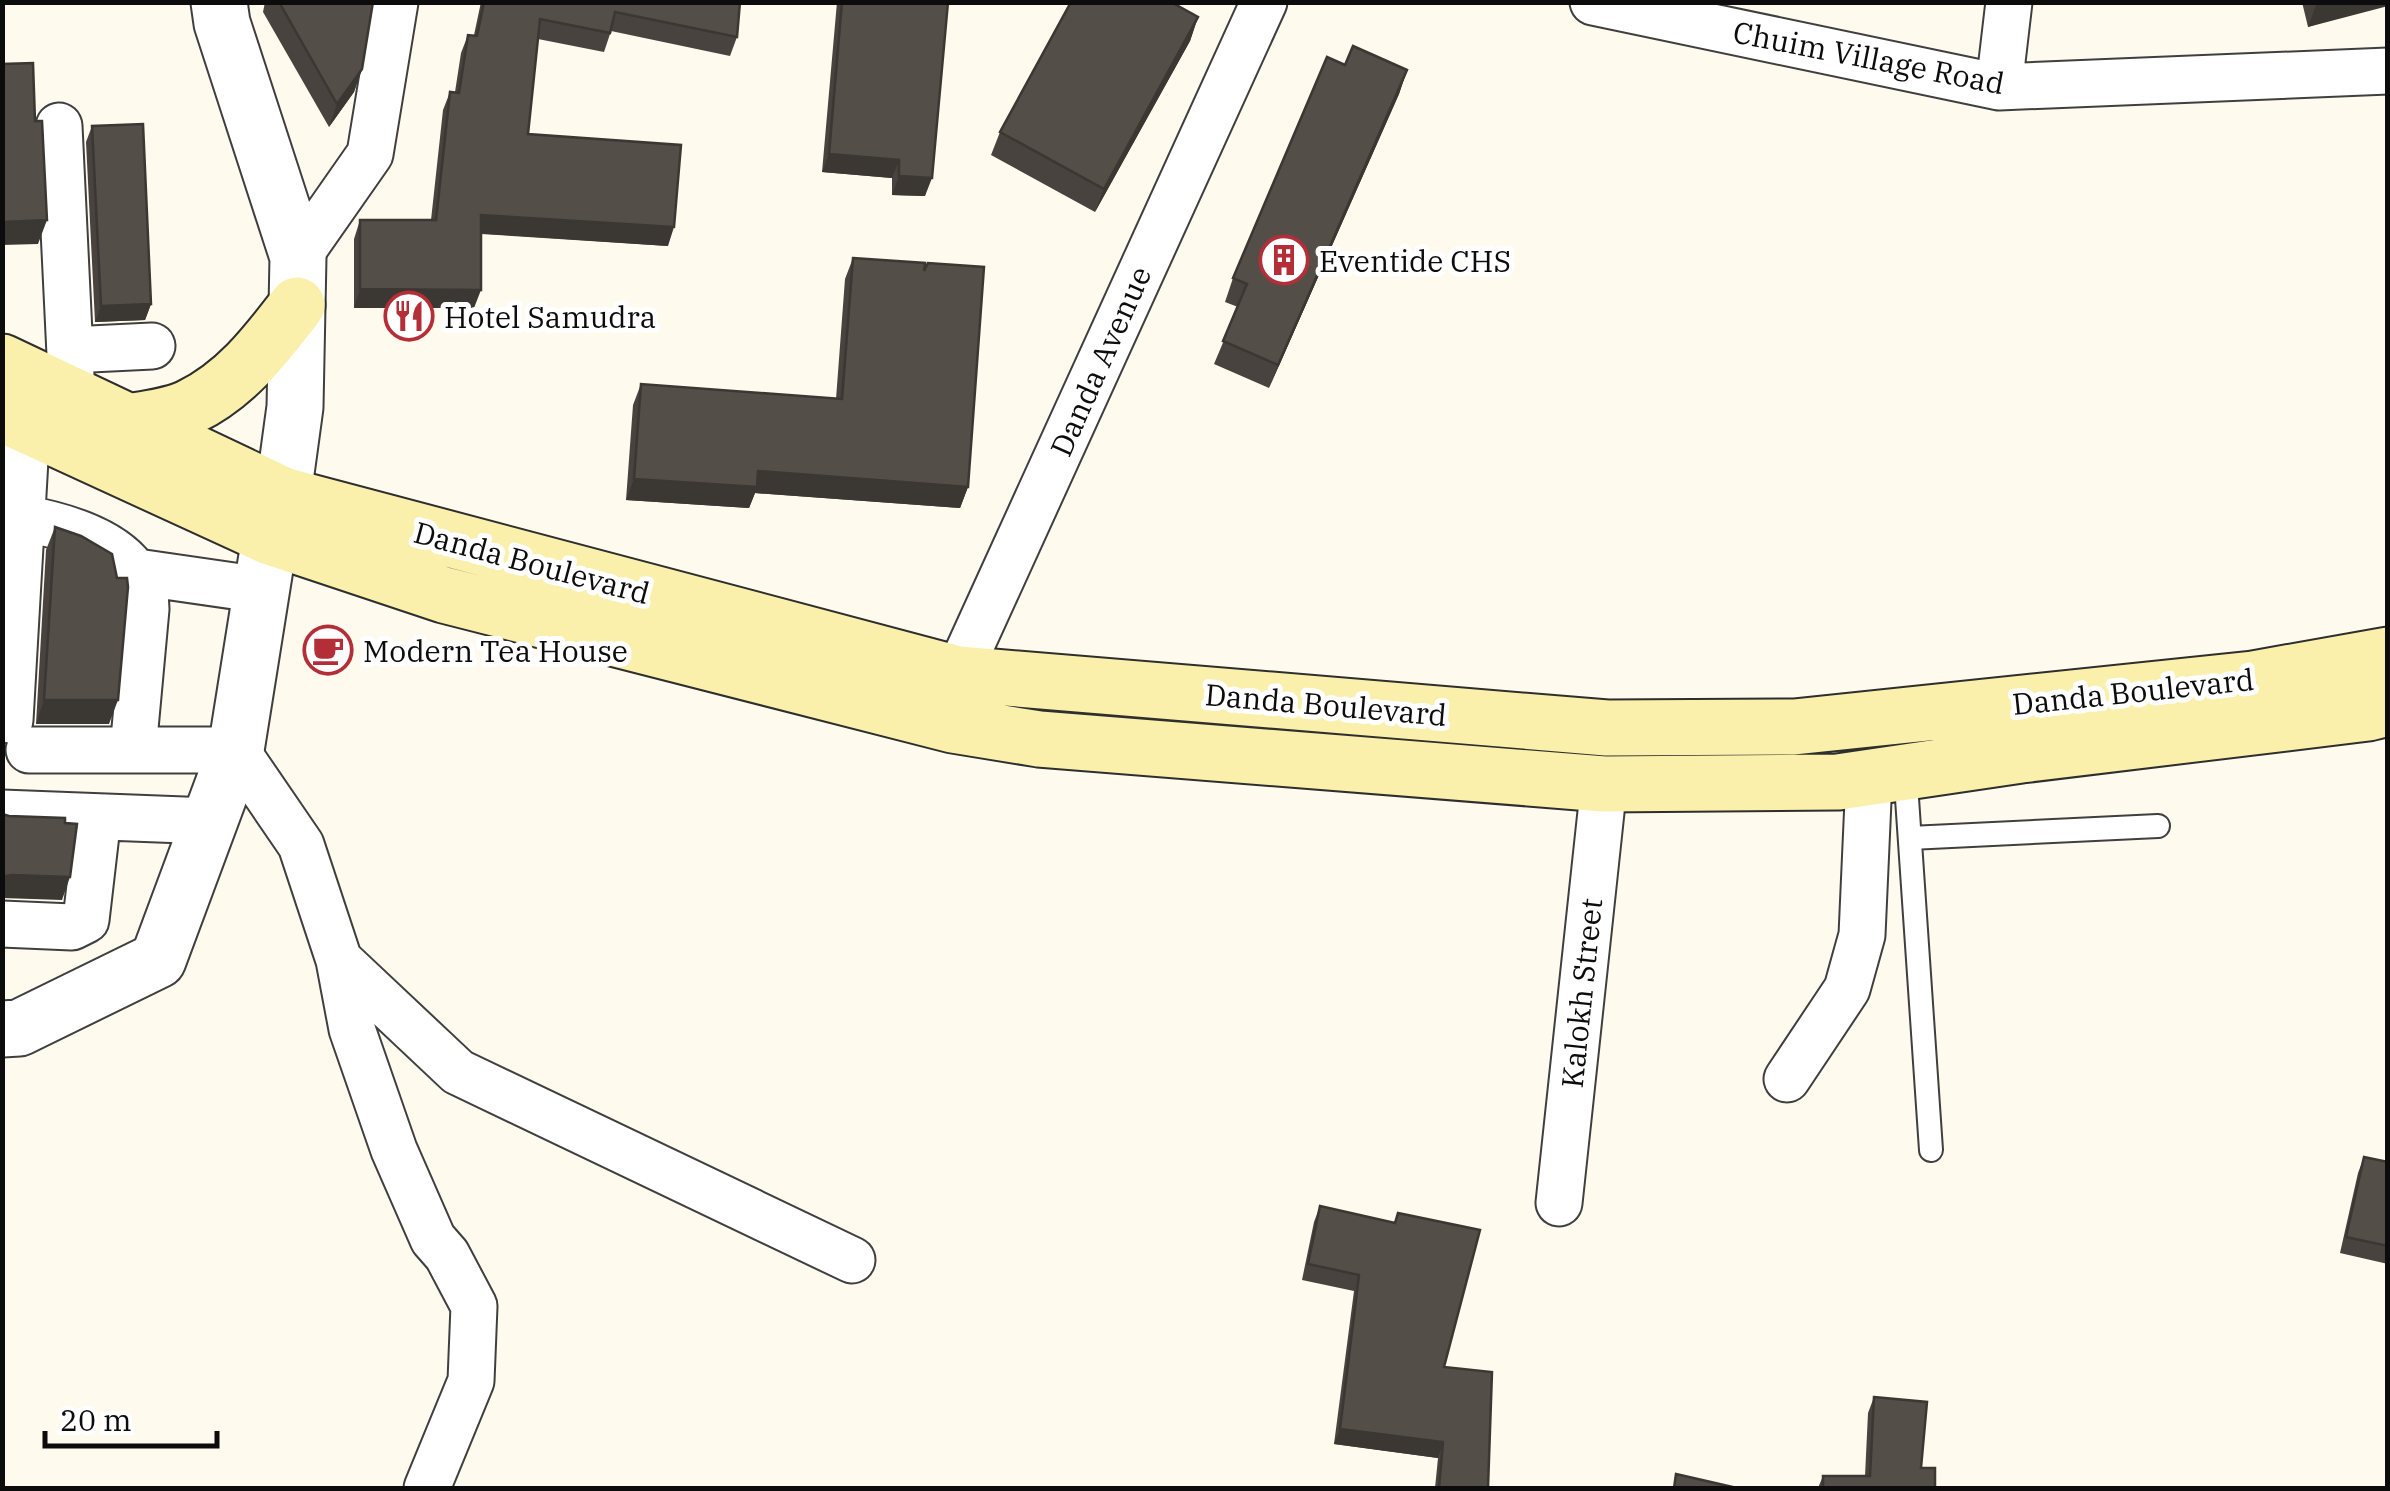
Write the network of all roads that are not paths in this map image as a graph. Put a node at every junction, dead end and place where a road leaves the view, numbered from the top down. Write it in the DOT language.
graph roads {
  1 [pos="219,2"];
  2 [pos="395,2"];
  3 [pos="1264,2"];
  4 [pos="1593,2"];
  5 [pos="2009,2"];
  6 [pos="2388,70"];
  7 [pos="1999,87"];
  8 [pos="59,126"];
  9 [pos="298,281"];
  10 [pos="152,346"];
  11 [pos="2,362"];
  12 [pos="71,373"];
  13 [pos="15,419"];
  14 [pos="129,422"];
  15 [pos="277,516"];
  16 [pos="22,518"];
  17 [pos="137,572"];
  18 [pos="262,590"];
  19 [pos="673,627"];
  20 [pos="2377,684"];
  21 [pos="955,699"];
  22 [pos="1386,710"];
  23 [pos="1606,728"];
  24 [pos="133,750"];
  25 [pos="236,750"];
  26 [pos="1896,750"];
  27 [pos="1384,766"];
  28 [pos="1604,784"];
  29 [pos="2,814"];
  30 [pos="98,817"];
  31 [pos="210,821"];
  32 [pos="2158,826"];
  33 [pos="1910,838"];
  34 [pos="2,924"];
  35 [pos="338,960"];
  36 [pos="2,1029"];
  37 [pos="1788,1079"];
  38 [pos="1932,1150"];
  39 [pos="1559,1203"];
  40 [pos="852,1260"];
  41 [pos="427,1488"];
  1 -- 9 [label="street"];
  2 -- 9 [label="street"];
  3 -- 21 [label="street, Danda Avenue"];
  4 -- 7 [label="street, Chuim Village Road"];
  5 -- 7 [label="street"];
  6 -- 7 [label="street, Chuim Village Road"];
  8 -- 12 [label="street"];
  9 -- 14 [label="main road"];
  9 -- 15 [label="street"];
  10 -- 12 [label="street"];
  11 -- 12 [label="main road"];
  12 -- 14 [label="main road"];
  13 -- 15 [label="main road"];
  13 -- 16 [label="street"];
  14 -- 15 [label="main road"];
  15 -- 18 [label="street"];
  15 -- 19 [label="main road, Danda Boulevard"];
  15 -- 19 [label="main road"];
  16 -- 17 [label="street"];
  16 -- 24 [label="street"];
  17 -- 18 [label="street"];
  17 -- 24 [label="street"];
  18 -- 25 [label="street"];
  19 -- 21 [label="main road"];
  20 -- 26 [label="main road"];
  21 -- 22 [label="main road, Danda Boulevard"];
  21 -- 27 [label="main road"];
  22 -- 23 [label="main road, Danda Boulevard"];
  22 -- 27 [label="main road"];
  23 -- 26 [label="main road, Danda Boulevard"];
  23 -- 28 [label="main road"];
  24 -- 25 [label="street"];
  25 -- 31 [label="street"];
  25 -- 35 [label="street"];
  26 -- 28 [label="main road"];
  26 -- 33 [label="lane"];
  26 -- 37 [label="street"];
  27 -- 28 [label="main road"];
  28 -- 39 [label="street, Kalokh Street"];
  29 -- 30 [label="street"];
  30 -- 31 [label="street"];
  30 -- 34 [label="street"];
  31 -- 36 [label="street"];
  32 -- 33 [label="lane"];
  33 -- 38 [label="lane"];
  35 -- 40 [label="street"];
  35 -- 41 [label="street"];
}
